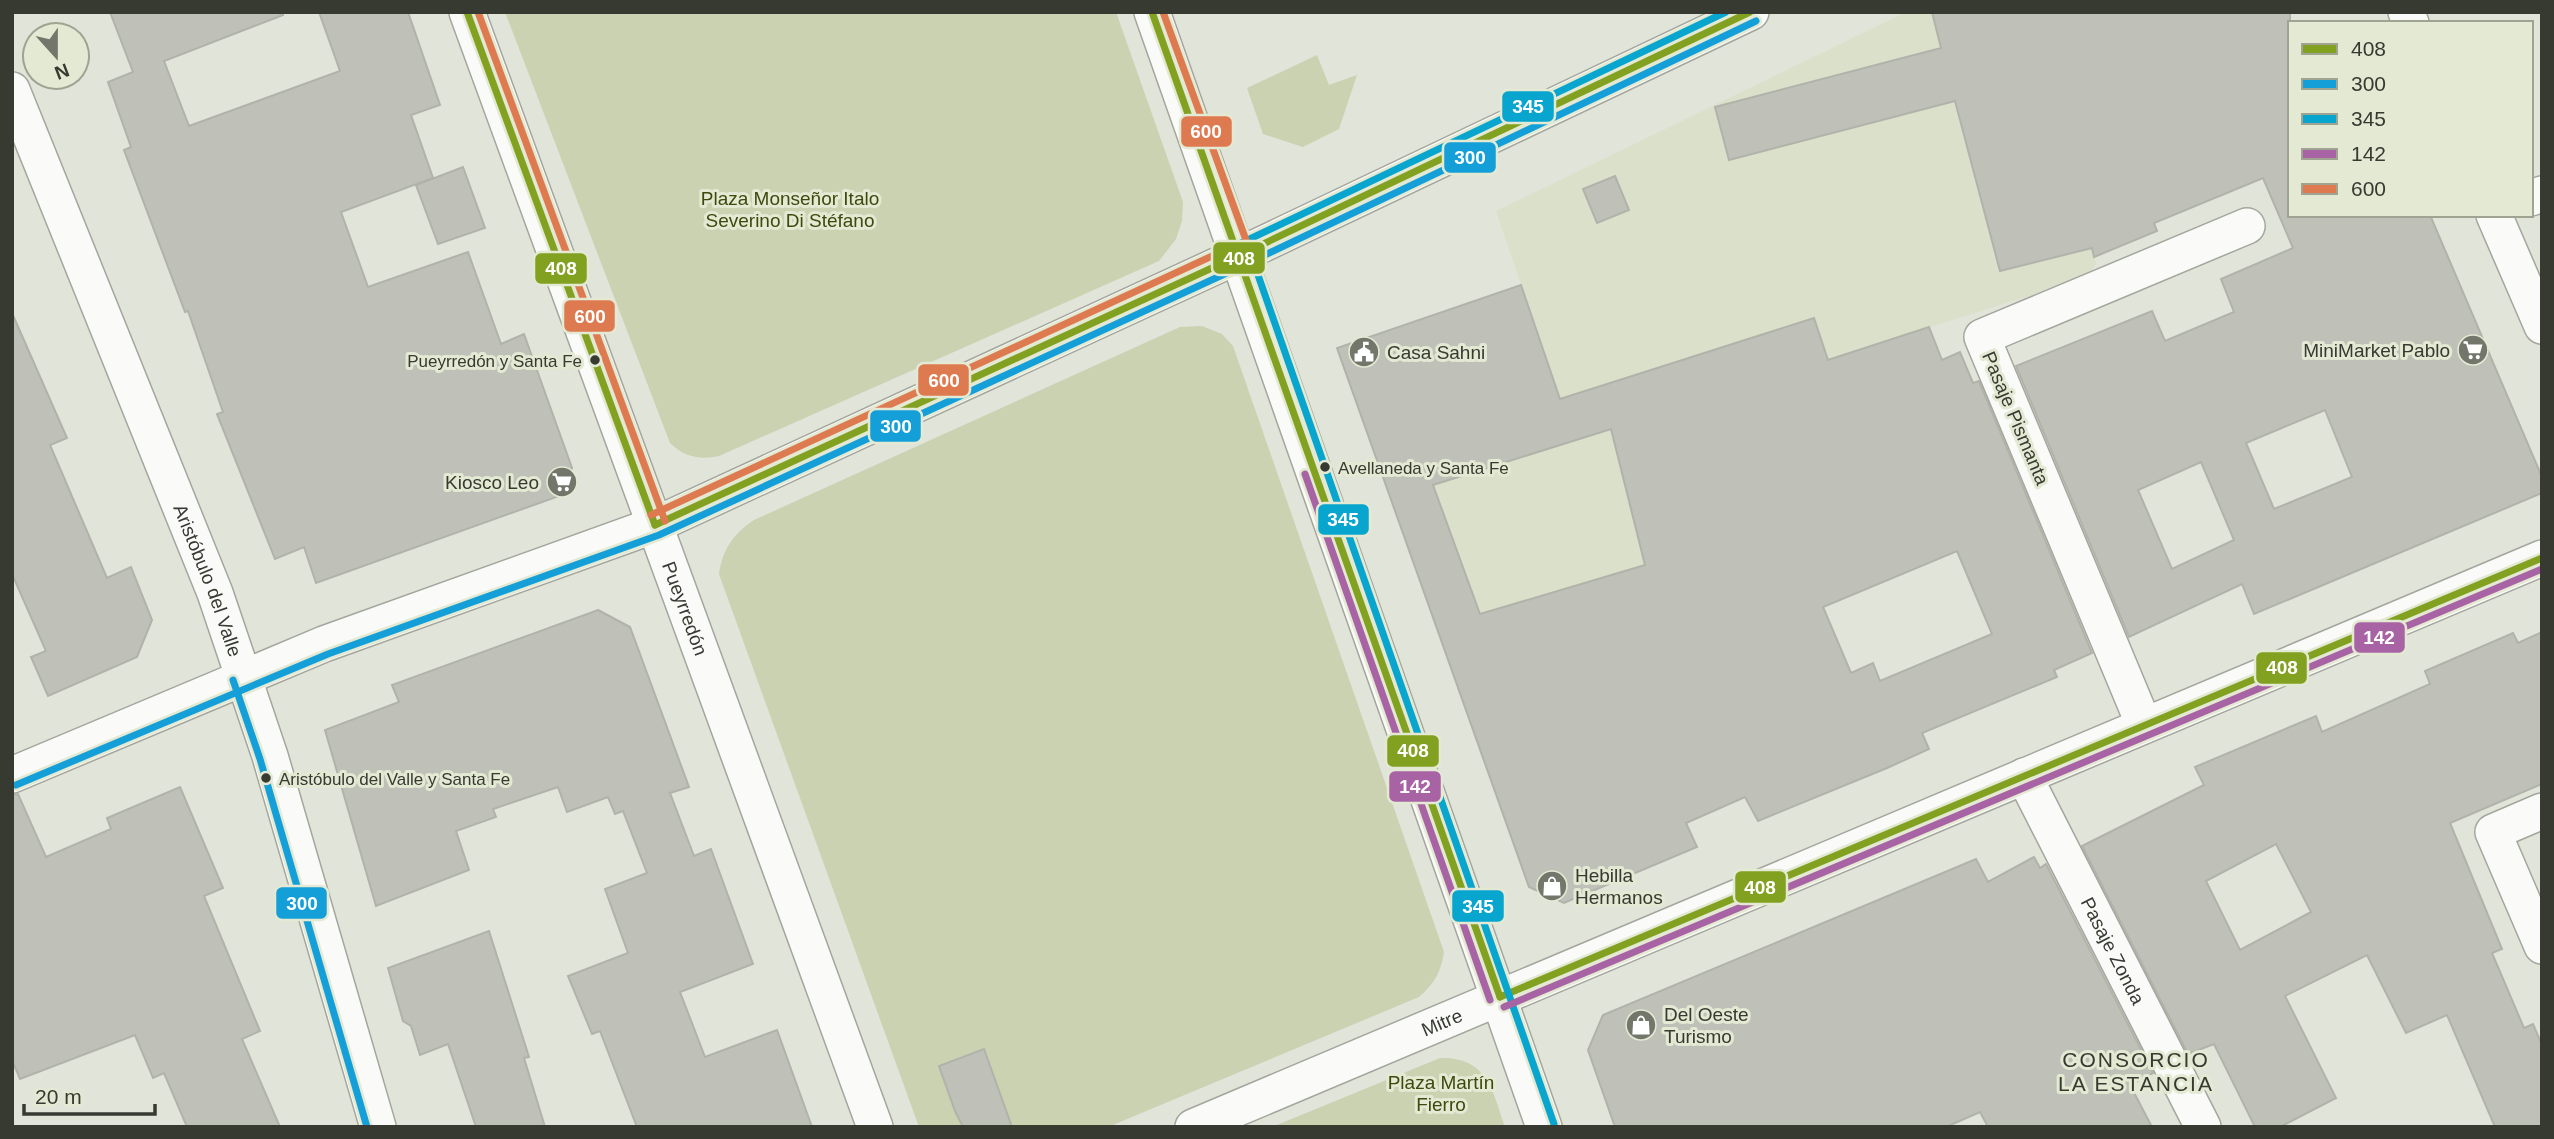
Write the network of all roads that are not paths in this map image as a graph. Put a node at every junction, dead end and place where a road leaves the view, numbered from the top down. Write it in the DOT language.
graph roads {
  1 [pos="467,12"];
  2 [pos="1152,12"];
  3 [pos="1751,12"];
  4 [pos="12,90"];
  5 [pos="2495,217"];
  6 [pos="2247,226"];
  7 [pos="1240,256"];
  8 [pos="2542,326"];
  9 [pos="655,525"];
  10 [pos="2542,558"];
  11 [pos="243,677"];
  12 [pos="2144,725"];
  13 [pos="12,775"];
  14 [pos="2024,776"];
  15 [pos="2542,811"];
  16 [pos="2542,946"];
  17 [pos="1500,997"];
  18 [pos="378,1127"];
  19 [pos="875,1127"];
  20 [pos="1193,1127"];
  21 [pos="1544,1127"];
  22 [pos="2203,1127"];
  1 -- 9 [label="street, Pueyrredón"];
  2 -- 7 [label="street"];
  3 -- 7 [label="street"];
  4 -- 11 [label="street, Aristóbulo del Valle"];
  5 -- 8 [label="street"];
  6 -- 12 [label="street, Pasaje Pismanta"];
  7 -- 9 [label="street"];
  7 -- 17 [label="street"];
  9 -- 11 [label="street"];
  9 -- 19 [label="street, Pueyrredón"];
  10 -- 12 [label="street, Mitre"];
  11 -- 13 [label="street"];
  11 -- 18 [label="street, Aristóbulo del Valle"];
  12 -- 14 [label="street, Mitre"];
  14 -- 17 [label="street, Mitre"];
  14 -- 22 [label="street, Pasaje Zonda"];
  15 -- 16 [label="street"];
  17 -- 20 [label="street, Mitre"];
  17 -- 21 [label="street"];
}
